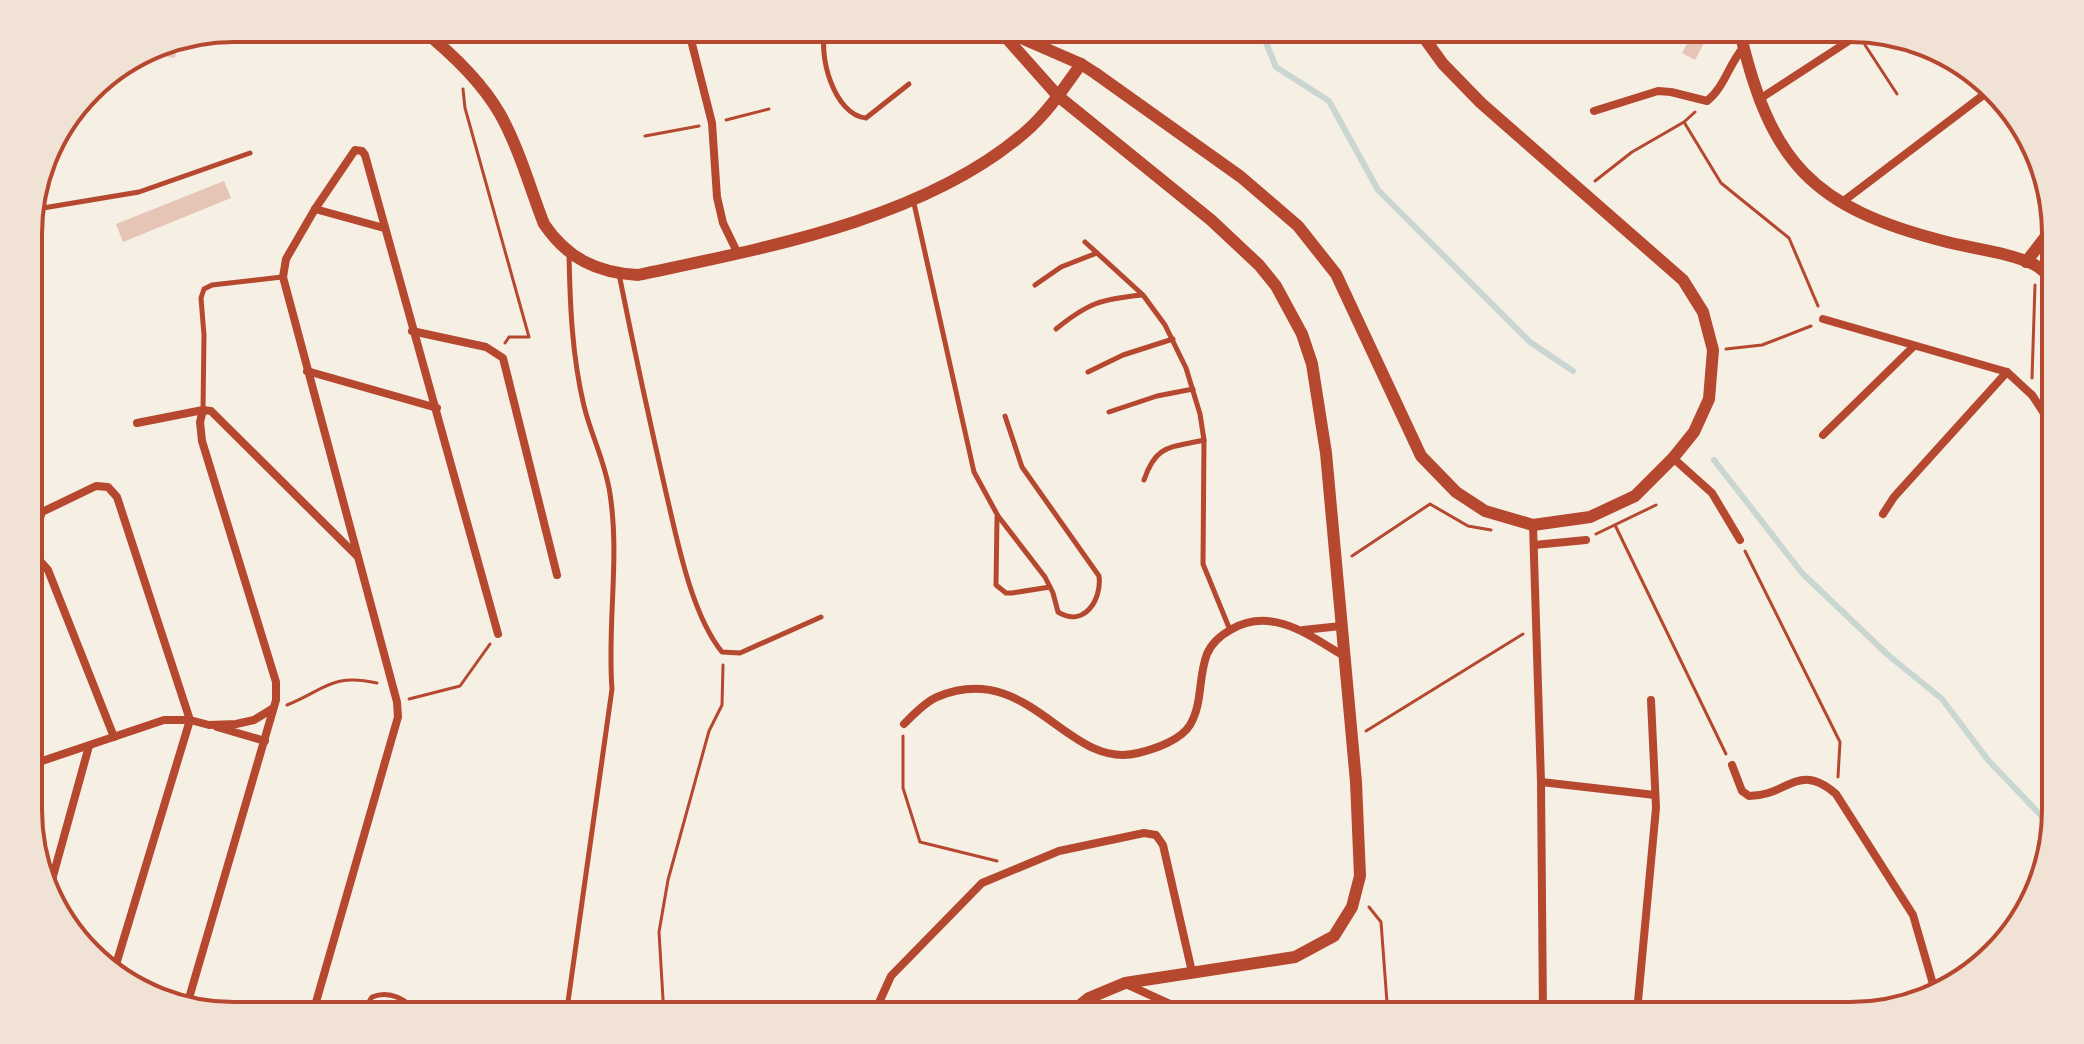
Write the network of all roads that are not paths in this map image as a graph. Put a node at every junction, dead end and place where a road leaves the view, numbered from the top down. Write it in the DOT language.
graph roads {
  1 [pos="438,42"];
  2 [pos="692,42"];
  3 [pos="824,42"];
  4 [pos="1010,42"];
  5 [pos="1030,42"];
  6 [pos="1427,42"];
  7 [pos="1739,42"];
  8 [pos="1742,42"];
  9 [pos="1848,42"];
  10 [pos="1081,64"];
  11 [pos="909,84"];
  12 [pos="1983,95"];
  13 [pos="1058,96"];
  14 [pos="1758,101"];
  15 [pos="1594,111"];
  16 [pos="250,153"];
  17 [pos="912,198"];
  18 [pos="1841,203"];
  19 [pos="44,208"];
  20 [pos="315,209"];
  21 [pos="384,228"];
  22 [pos="1085,242"];
  23 [pos="2042,246"];
  24 [pos="569,253"];
  25 [pos="1097,253"];
  26 [pos="738,254"];
  27 [pos="2031,264"];
  28 [pos="2042,272"];
  29 [pos="619,274"];
  30 [pos="283,277"];
  31 [pos="1035,285"];
  32 [pos="1143,295"];
  33 [pos="1823,319"];
  34 [pos="1056,329"];
  35 [pos="412,331"];
  36 [pos="1173,339"];
  37 [pos="1914,346"];
  38 [pos="307,371"];
  39 [pos="1088,372"];
  40 [pos="2007,372"];
  41 [pos="1193,389"];
  42 [pos="437,408"];
  43 [pos="203,410"];
  44 [pos="2042,410"];
  45 [pos="1109,412"];
  46 [pos="1005,416"];
  47 [pos="137,423"];
  48 [pos="1823,435"];
  49 [pos="1204,440"];
  50 [pos="1673,458"];
  51 [pos="1144,480"];
  52 [pos="42,512"];
  53 [pos="1883,514"];
  54 [pos="998,516"];
  55 [pos="1533,525"];
  56 [pos="1586,540"];
  57 [pos="1740,540"];
  58 [pos="1534,545"];
  59 [pos="359,558"];
  60 [pos="42,563"];
  61 [pos="557,575"];
  62 [pos="1050,587"];
  63 [pos="821,617"];
  64 [pos="1341,626"];
  65 [pos="1230,630"];
  66 [pos="1302,630"];
  67 [pos="498,634"];
  68 [pos="1344,656"];
  69 [pos="1651,700"];
  70 [pos="272,709"];
  71 [pos="190,720"];
  72 [pos="904,724"];
  73 [pos="209,725"];
  74 [pos="114,737"];
  75 [pos="265,741"];
  76 [pos="89,746"];
  77 [pos="42,761"];
  78 [pos="1732,765"];
  79 [pos="1541,782"];
  80 [pos="1655,795"];
  81 [pos="53,875"];
  82 [pos="117,962"];
  83 [pos="1192,972"];
  84 [pos="1125,983"];
  85 [pos="1933,983"];
  86 [pos="190,996"];
  87 [pos="1638,1001"];
  88 [pos="316,1002"];
  89 [pos="369,1002"];
  90 [pos="407,1002"];
  91 [pos="568,1002"];
  92 [pos="879,1002"];
  93 [pos="1084,1002"];
  94 [pos="1166,1002"];
  95 [pos="1543,1002"];
  1 -- 24 [label="street"];
  2 -- 26 [label="street"];
  3 -- 11 [label="lane"];
  4 -- 13 [label="street"];
  5 -- 10 [label="street"];
  6 -- 50 [label="street"];
  7 -- 15 [label="street"];
  8 -- 14 [label="street"];
  9 -- 14 [label="street"];
  10 -- 13 [label="street"];
  10 -- 55 [label="street"];
  12 -- 18 [label="street"];
  13 -- 17 [label="street"];
  13 -- 64 [label="street"];
  14 -- 18 [label="street"];
  16 -- 19 [label="lane"];
  17 -- 26 [label="street"];
  17 -- 54 [label="lane"];
  18 -- 27 [label="street"];
  20 -- 21 [label="street"];
  20 -- 21 [label="street"];
  20 -- 30 [label="street"];
  21 -- 35 [label="street"];
  22 -- 25 [label="lane"];
  23 -- 27 [label="street"];
  24 -- 29 [label="street"];
  24 -- 91 [label="lane"];
  25 -- 31 [label="lane"];
  25 -- 32 [label="lane"];
  26 -- 29 [label="street"];
  27 -- 28 [label="street"];
  29 -- 63 [label="lane"];
  30 -- 38 [label="street"];
  30 -- 43 [label="lane"];
  32 -- 34 [label="lane"];
  32 -- 36 [label="lane"];
  33 -- 37 [label="street"];
  35 -- 42 [label="street"];
  35 -- 61 [label="street"];
  36 -- 39 [label="lane"];
  36 -- 41 [label="lane"];
  37 -- 40 [label="street"];
  37 -- 48 [label="street"];
  38 -- 42 [label="street"];
  38 -- 59 [label="street"];
  40 -- 44 [label="street"];
  40 -- 53 [label="street"];
  41 -- 45 [label="lane"];
  41 -- 49 [label="lane"];
  42 -- 67 [label="street"];
  43 -- 47 [label="street"];
  43 -- 59 [label="street"];
  43 -- 70 [label="street"];
  46 -- 62 [label="lane"];
  49 -- 51 [label="lane"];
  49 -- 65 [label="lane"];
  50 -- 55 [label="street"];
  50 -- 57 [label="street"];
  52 -- 71 [label="street"];
  54 -- 62 [label="lane"];
  54 -- 62 [label="lane"];
  55 -- 58 [label="street"];
  56 -- 58 [label="street"];
  58 -- 79 [label="street"];
  59 -- 88 [label="street"];
  60 -- 74 [label="street"];
  64 -- 66 [label="street"];
  64 -- 68 [label="street"];
  65 -- 66 [label="street"];
  65 -- 72 [label="street"];
  66 -- 68 [label="street"];
  68 -- 83 [label="street"];
  69 -- 80 [label="street"];
  70 -- 73 [label="street"];
  70 -- 75 [label="street"];
  71 -- 73 [label="street"];
  71 -- 74 [label="street"];
  71 -- 82 [label="street"];
  73 -- 75 [label="street"];
  74 -- 76 [label="street"];
  75 -- 86 [label="street"];
  76 -- 77 [label="street"];
  76 -- 81 [label="street"];
  78 -- 85 [label="street"];
  79 -- 80 [label="street"];
  79 -- 95 [label="street"];
  80 -- 87 [label="street"];
  83 -- 84 [label="street"];
  83 -- 92 [label="street"];
  84 -- 93 [label="street"];
  84 -- 94 [label="street"];
  89 -- 90 [label="lane"];
}
